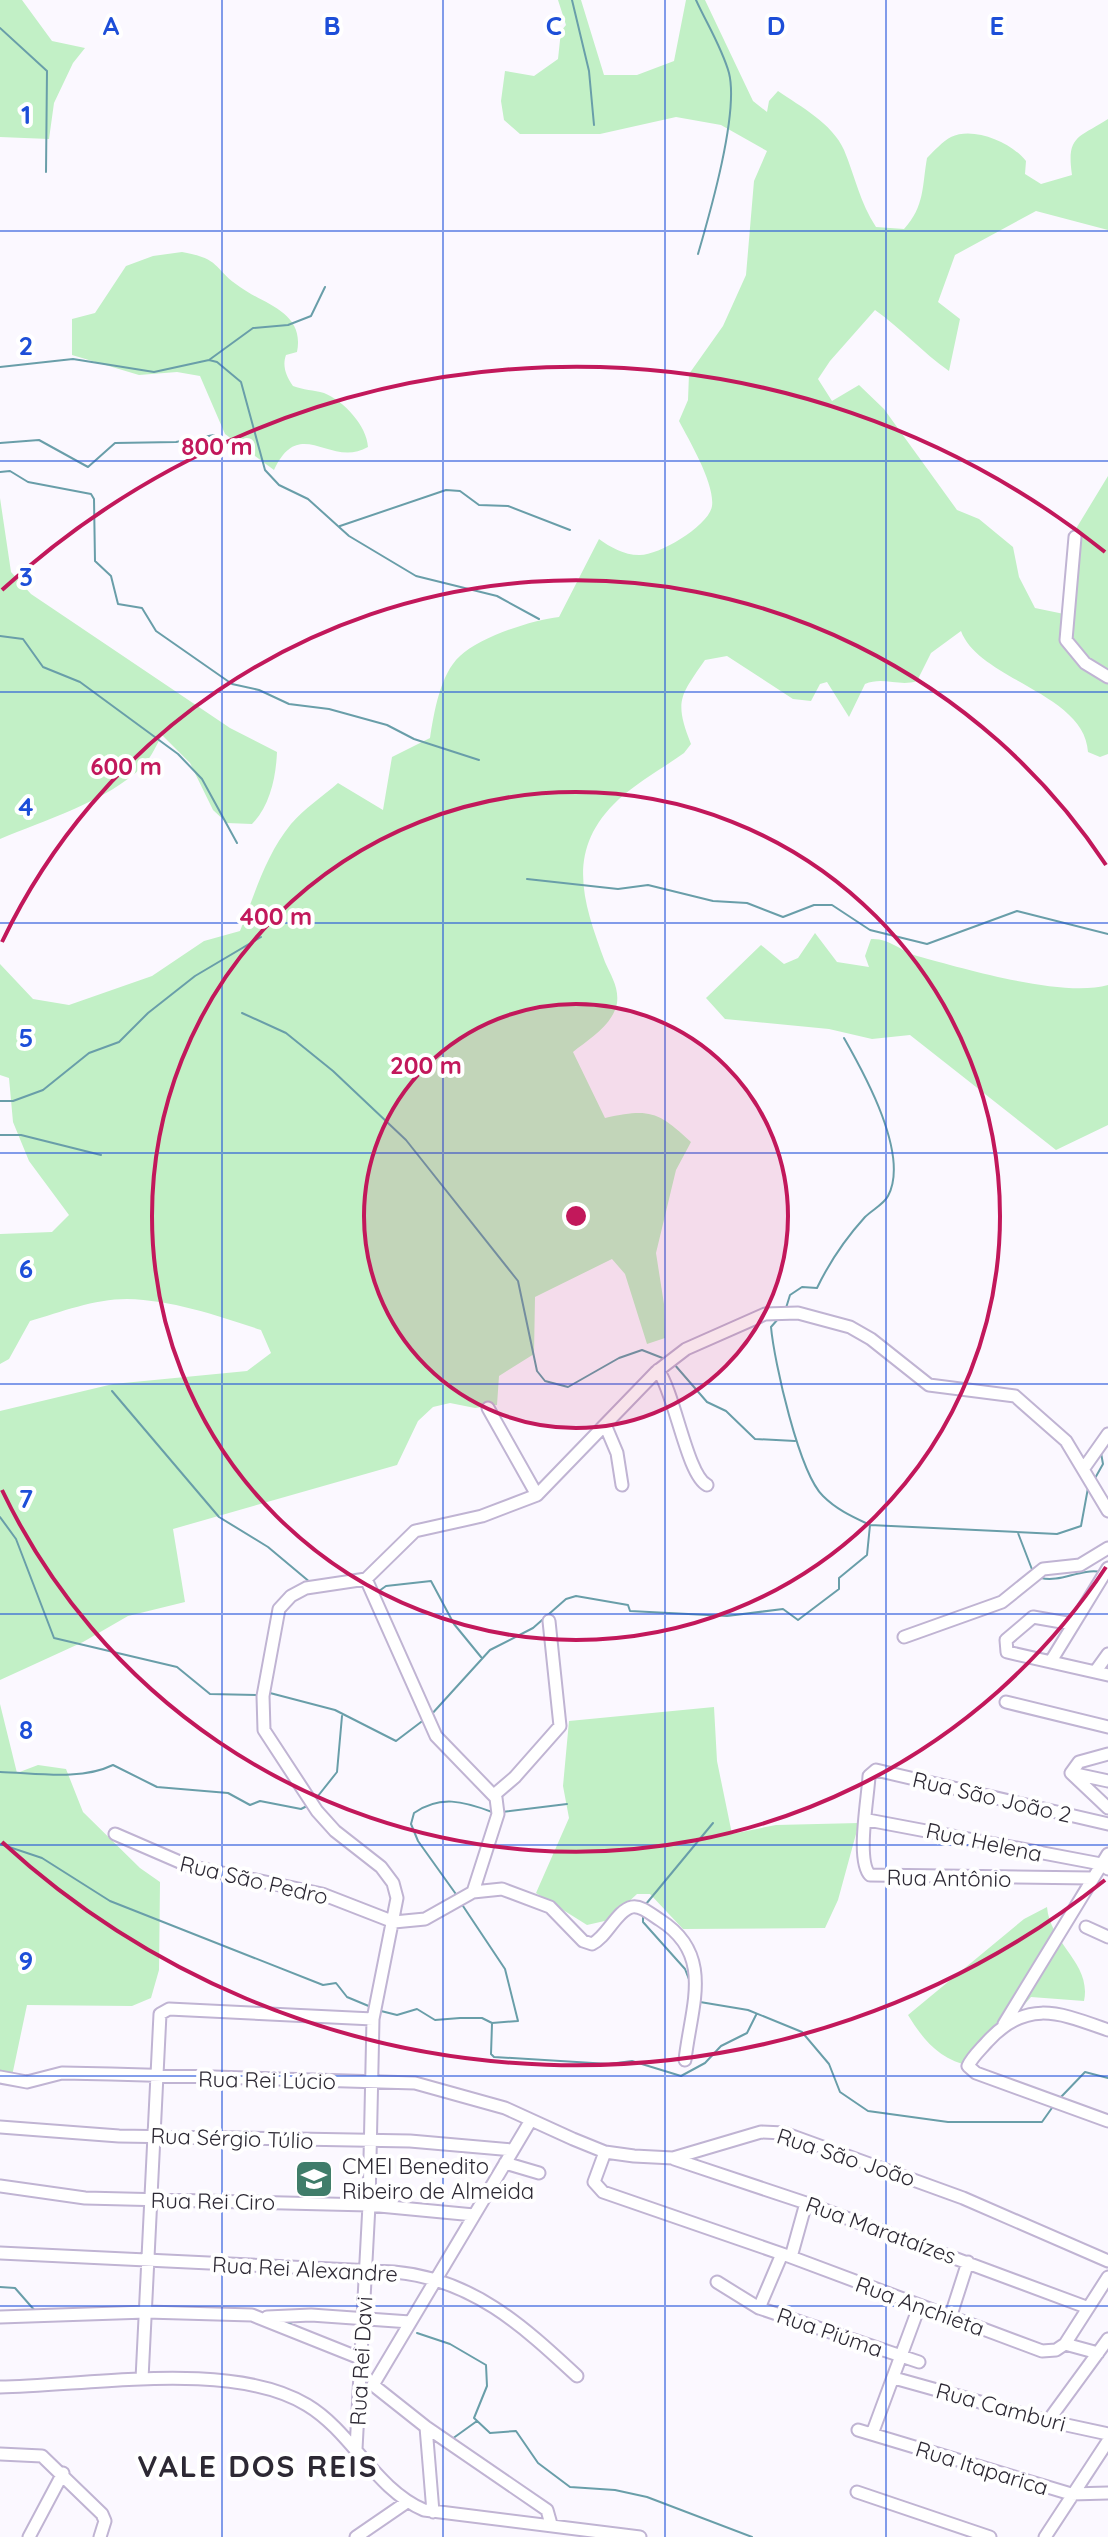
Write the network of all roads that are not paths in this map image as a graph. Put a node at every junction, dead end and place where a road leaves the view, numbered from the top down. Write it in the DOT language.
graph roads {
  1 [pos="1075,537"];
  2 [pos="1108,677"];
  3 [pos="658,1370"];
  4 [pos="488,1408"];
  5 [pos="606,1427"];
  6 [pos="1108,1434"];
  7 [pos="1084,1468"];
  8 [pos="622,1485"];
  9 [pos="707,1485"];
  10 [pos="537,1495"];
  11 [pos="1107,1509"];
  12 [pos="1108,1548"];
  13 [pos="1108,1568"];
  14 [pos="366,1579"];
  15 [pos="549,1621"];
  16 [pos="1073,1624"];
  17 [pos="904,1637"];
  18 [pos="1108,1654"];
  19 [pos="1051,1661"];
  20 [pos="1095,1672"];
  21 [pos="1108,1675"];
  22 [pos="1006,1702"];
  23 [pos="1108,1727"];
  24 [pos="1108,1754"];
  25 [pos="876,1770"];
  26 [pos="1071,1773"];
  27 [pos="1108,1781"];
  28 [pos="494,1795"];
  29 [pos="1108,1808"];
  30 [pos="868,1820"];
  31 [pos="1108,1824"];
  32 [pos="115,1834"];
  33 [pos="1106,1862"];
  34 [pos="1092,1878"];
  35 [pos="473,1892"];
  36 [pos="394,1922"];
  37 [pos="1086,1927"];
  38 [pos="1108,1937"];
  39 [pos="373,2019"];
  40 [pos="1002,2028"];
  41 [pos="1108,2030"];
  42 [pos="685,2060"];
  43 [pos="157,2076"];
  44 [pos="0,2077"];
  45 [pos="374,2081"];
  46 [pos="531,2120"];
  47 [pos="1108,2121"];
  48 [pos="0,2127"];
  49 [pos="154,2135"];
  50 [pos="372,2142"];
  51 [pos="512,2150"];
  52 [pos="605,2152"];
  53 [pos="673,2158"];
  54 [pos="505,2163"];
  55 [pos="539,2173"];
  56 [pos="0,2186"];
  57 [pos="153,2198"];
  58 [pos="806,2203"];
  59 [pos="369,2205"];
  60 [pos="474,2215"];
  61 [pos="0,2253"];
  62 [pos="786,2256"];
  63 [pos="150,2261"];
  64 [pos="1108,2261"];
  65 [pos="968,2262"];
  66 [pos="366,2272"];
  67 [pos="437,2277"];
  68 [pos="1108,2277"];
  69 [pos="717,2282"];
  70 [pos="919,2307"];
  71 [pos="1086,2307"];
  72 [pos="759,2308"];
  73 [pos="146,2312"];
  74 [pos="0,2317"];
  75 [pos="264,2318"];
  76 [pos="950,2318"];
  77 [pos="363,2320"];
  78 [pos="410,2322"];
  79 [pos="1108,2339"];
  80 [pos="1065,2344"];
  81 [pos="1098,2353"];
  82 [pos="901,2356"];
  83 [pos="362,2359"];
  84 [pos="919,2362"];
  85 [pos="577,2376"];
  86 [pos="894,2378"];
  87 [pos="142,2379"];
  88 [pos="367,2385"];
  89 [pos="0,2387"];
  90 [pos="1048,2421"];
  91 [pos="426,2427"];
  92 [pos="858,2430"];
  93 [pos="872,2434"];
  94 [pos="1108,2434"];
  95 [pos="1108,2441"];
  96 [pos="356,2449"];
  97 [pos="0,2454"];
  98 [pos="63,2473"];
  99 [pos="857,2492"];
  100 [pos="1108,2493"];
  101 [pos="1071,2494"];
  102 [pos="407,2502"];
  103 [pos="433,2512"];
  104 [pos="551,2524"];
  105 [pos="100,2536"];
  106 [pos="29,2537"];
  107 [pos="356,2537"];
  108 [pos="640,2537"];
  109 [pos="990,2537"];
  110 [pos="1045,2537"];
  1 -- 2 [label="street"];
  3 -- 5 [label="street"];
  3 -- 7 [label="street"];
  3 -- 9 [label="street"];
  4 -- 10 [label="street"];
  5 -- 8 [label="street"];
  5 -- 10 [label="street"];
  6 -- 7 [label="street"];
  7 -- 11 [label="street"];
  10 -- 14 [label="street"];
  12 -- 17 [label="street"];
  13 -- 16 [label="street"];
  14 -- 28 [label="street"];
  14 -- 36 [label="street, Rua Rei Davi"];
  15 -- 28 [label="street"];
  16 -- 19 [label="street"];
  16 -- 19 [label="street"];
  18 -- 20 [label="street"];
  19 -- 20 [label="street"];
  20 -- 21 [label="street"];
  22 -- 23 [label="street"];
  24 -- 26 [label="street"];
  25 -- 30 [label="street, Rua Antônio"];
  25 -- 31 [label="street, Rua São João 2"];
  26 -- 27 [label="street"];
  26 -- 29 [label="street"];
  28 -- 35 [label="street"];
  30 -- 33 [label="street, Rua Helena"];
  30 -- 34 [label="street, Rua Antônio"];
  32 -- 36 [label="street, Rua São Pedro"];
  33 -- 34 [label="street"];
  34 -- 40 [label="street"];
  35 -- 36 [label="street"];
  35 -- 42 [label="street"];
  36 -- 39 [label="street, Rua Rei Davi"];
  37 -- 38 [label="street"];
  39 -- 43 [label="street"];
  39 -- 45 [label="street, Rua Rei Davi"];
  40 -- 41 [label="street"];
  40 -- 47 [label="street"];
  43 -- 44 [label="street, Rua Rei Lúcio"];
  43 -- 45 [label="street, Rua Rei Lúcio"];
  43 -- 49 [label="street"];
  45 -- 46 [label="street, Rua Rei Lúcio"];
  45 -- 50 [label="street, Rua Rei Davi"];
  46 -- 51 [label="street"];
  46 -- 52 [label="street, Rua São João"];
  48 -- 49 [label="street, Rua Sérgio Túlio"];
  49 -- 50 [label="street, Rua Sérgio Túlio"];
  49 -- 57 [label="street"];
  50 -- 51 [label="street, Rua Sérgio Túlio"];
  50 -- 59 [label="street, Rua Rei Davi"];
  51 -- 54 [label="street"];
  52 -- 53 [label="street, Rua São João"];
  52 -- 62 [label="street, Rua Anchieta"];
  53 -- 58 [label="street, Rua Marataízes"];
  53 -- 64 [label="street, Rua São João"];
  54 -- 55 [label="street"];
  54 -- 60 [label="street"];
  56 -- 57 [label="street, Rua Rei Ciro"];
  57 -- 59 [label="street, Rua Rei Ciro"];
  57 -- 63 [label="street"];
  58 -- 62 [label="street"];
  58 -- 65 [label="street, Rua Marataízes"];
  59 -- 60 [label="street, Rua Rei Ciro"];
  59 -- 66 [label="street, Rua Rei Davi"];
  60 -- 67 [label="street"];
  61 -- 63 [label="street, Rua Rei Alexandre"];
  62 -- 70 [label="street, Rua Anchieta"];
  62 -- 72 [label="street, Rua Piúma"];
  63 -- 66 [label="street, Rua Rei Alexandre"];
  63 -- 73 [label="street"];
  65 -- 71 [label="street, Rua Marataízes"];
  65 -- 76 [label="street"];
  66 -- 67 [label="street, Rua Rei Alexandre"];
  66 -- 77 [label="street, Rua Rei Davi"];
  67 -- 78 [label="street"];
  67 -- 85 [label="street, Rua Rei Alexandre"];
  68 -- 71 [label="street"];
  69 -- 72 [label="street, Rua Piúma"];
  70 -- 76 [label="street, Rua Anchieta"];
  70 -- 82 [label="street, Rua Piúma"];
  71 -- 80 [label="street"];
  72 -- 82 [label="street, Rua Piúma"];
  73 -- 74 [label="street"];
  73 -- 75 [label="street"];
  73 -- 87 [label="street"];
  75 -- 77 [label="street"];
  75 -- 83 [label="street"];
  76 -- 80 [label="street, Rua Anchieta"];
  77 -- 78 [label="street"];
  77 -- 83 [label="street, Rua Rei Davi"];
  78 -- 88 [label="street"];
  79 -- 81 [label="street"];
  80 -- 81 [label="street"];
  81 -- 90 [label="street"];
  82 -- 84 [label="street, Rua Piúma"];
  82 -- 86 [label="street"];
  83 -- 88 [label="street, Rua Rei Davi"];
  86 -- 90 [label="street, Rua Camburi"];
  86 -- 93 [label="street"];
  87 -- 89 [label="street"];
  87 -- 96 [label="street"];
  88 -- 91 [label="street"];
  88 -- 96 [label="street, Rua Rei Davi"];
  90 -- 94 [label="street, Rua Camburi"];
  91 -- 103 [label="street"];
  91 -- 104 [label="street"];
  92 -- 93 [label="street, Rua Itaparica"];
  93 -- 101 [label="street, Rua Itaparica"];
  95 -- 101 [label="street"];
  96 -- 102 [label="street"];
  97 -- 98 [label="street"];
  98 -- 105 [label="street"];
  98 -- 106 [label="street"];
  99 -- 109 [label="street"];
  100 -- 101 [label="street, Rua Itaparica"];
  101 -- 110 [label="street"];
  102 -- 103 [label="street"];
  102 -- 107 [label="street"];
  103 -- 104 [label="street"];
  104 -- 108 [label="street"];
}
